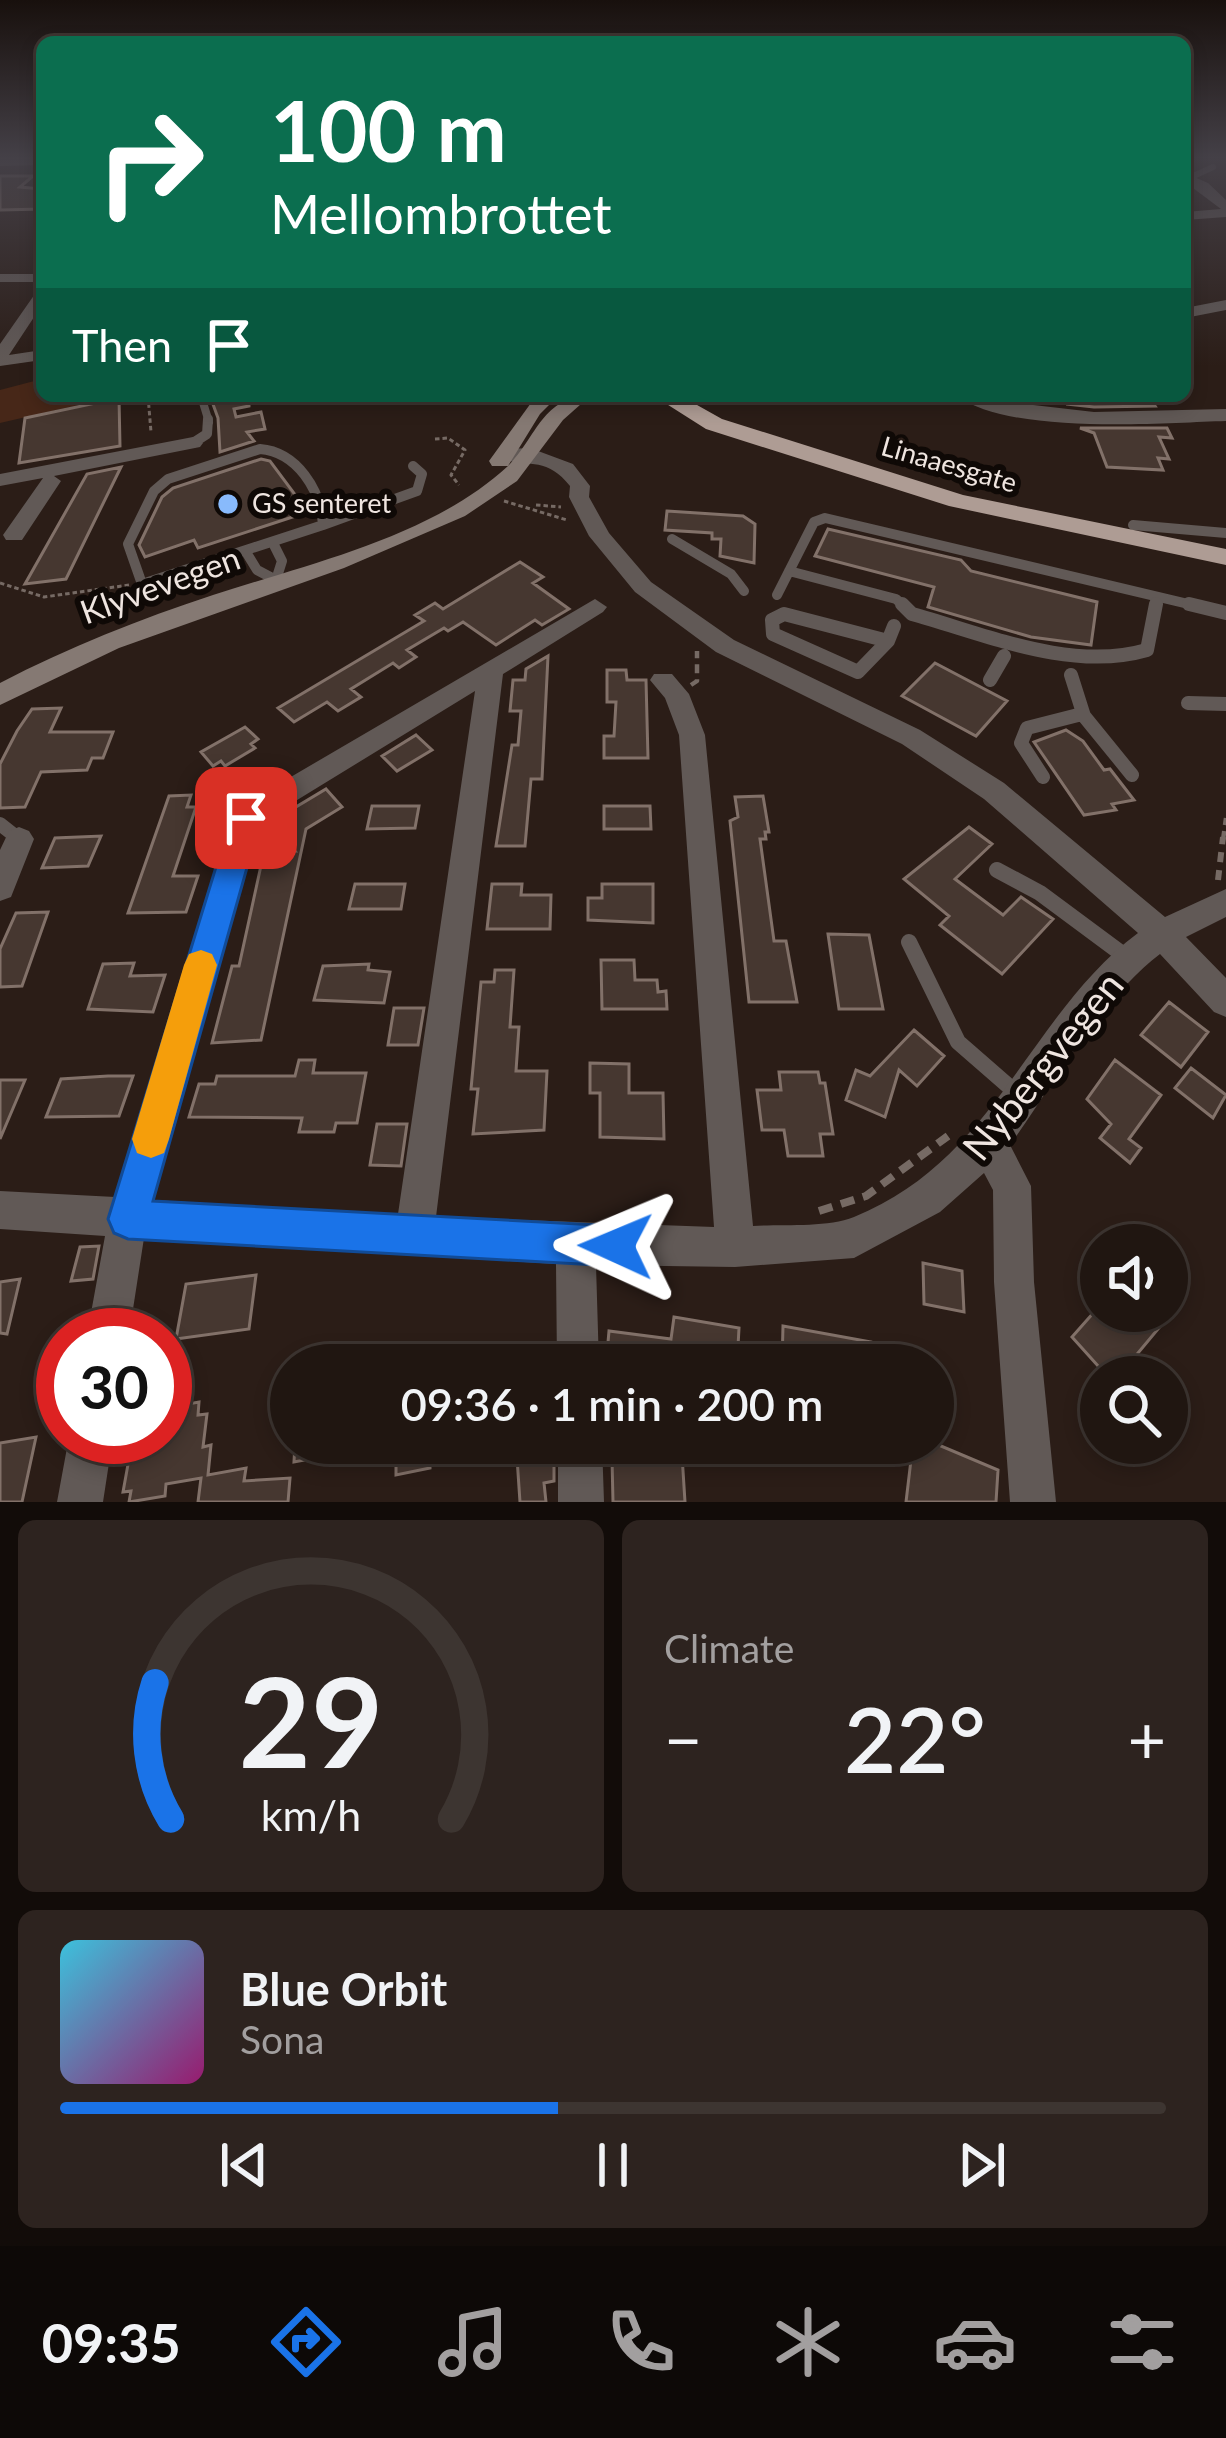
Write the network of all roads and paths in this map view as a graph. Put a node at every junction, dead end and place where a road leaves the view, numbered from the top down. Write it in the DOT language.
graph roads {
  1 [pos="0,278"];
  2 [pos="36,278"];
  3 [pos="36,303"];
  4 [pos="1226,305"];
  5 [pos="1191,312"];
  6 [pos="36,356"];
  7 [pos="0,359"];
  8 [pos="149,402"];
  9 [pos="203,402"];
  10 [pos="541,402"];
  11 [pos="572,402"];
  12 [pos="676,402"];
  13 [pos="717,402"];
  14 [pos="985,402"];
  15 [pos="1226,415"];
  16 [pos="435,439"];
  17 [pos="193,443"];
  18 [pos="153,451"];
  19 [pos="518,459"];
  20 [pos="413,466"];
  21 [pos="0,480"];
  22 [pos="50,482"];
  23 [pos="459,484"];
  24 [pos="500,500"];
  25 [pos="525,506"];
  26 [pos="582,514"];
  27 [pos="323,525"];
  28 [pos="7,534"];
  29 [pos="1136,534"];
  30 [pos="1226,537"];
  31 [pos="672,538"];
  32 [pos="0,560"];
  33 [pos="267,561"];
  34 [pos="1226,561"];
  35 [pos="789,571"];
  36 [pos="0,583"];
  37 [pos="142,584"];
  38 [pos="744,592"];
  39 [pos="777,595"];
  40 [pos="1157,596"];
  41 [pos="595,607"];
  42 [pos="1226,613"];
  43 [pos="912,614"];
  44 [pos="704,633"];
  45 [pos="888,641"];
  46 [pos="1004,656"];
  47 [pos="491,670"];
  48 [pos="0,674"];
  49 [pos="1071,674"];
  50 [pos="989,680"];
  51 [pos="670,687"];
  52 [pos="0,695"];
  53 [pos="1188,703"];
  54 [pos="1226,704"];
  55 [pos="1082,714"];
  56 [pos="1132,776"];
  57 [pos="1043,777"];
  58 [pos="1226,818"];
  59 [pos="9,831"];
  60 [pos="998,870"];
  61 [pos="0,888"];
  62 [pos="1225,902"];
  63 [pos="1162,934"];
  64 [pos="909,942"];
  65 [pos="1129,959"];
  66 [pos="1226,1001"];
  67 [pos="1020,1096"];
  68 [pos="970,1139"];
  69 [pos="0,1210"];
  70 [pos="806,1213"];
  71 [pos="128,1219"];
  72 [pos="415,1238"];
  73 [pos="576,1245"];
  74 [pos="735,1247"];
  75 [pos="113,1308"];
  76 [pos="578,1344"];
  77 [pos="86,1464"];
  78 [pos="580,1464"];
  79 [pos="80,1502"];
  80 [pos="580,1502"];
  81 [pos="1033,1502"];
  1 -- 2 [label="street"];
  3 -- 7 [label="street"];
  4 -- 5 [label="street"];
  6 -- 7 [label="street"];
  8 -- 18 [label="path"];
  9 -- 17 [label="lane"];
  10 -- 19 [label="main road, Klyvevegen"];
  11 -- 19 [label="main road, Klyvevegen"];
  12 -- 29 [label="highway, Linaaesgate"];
  13 -- 29 [label="highway, Linaaesgate"];
  14 -- 15 [label="street"];
  16 -- 23 [label="path"];
  17 -- 18 [label="street"];
  18 -- 21 [label="street"];
  19 -- 26 [label="street"];
  19 -- 33 [label="main road, Klyvevegen"];
  20 -- 27 [label="lane"];
  22 -- 28 [label="street"];
  24 -- 25 [label="path"];
  25 -- 26 [label="path"];
  25 -- 26 [label="path"];
  26 -- 44 [label="street"];
  27 -- 33 [label="lane"];
  27 -- 37 [label="lane"];
  28 -- 32 [label="street"];
  29 -- 30 [label="highway, Linaaesgate"];
  29 -- 34 [label="highway, Linaaesgate"];
  31 -- 38 [label="lane"];
  33 -- 37 [label="lane"];
  33 -- 48 [label="main road, Klyvevegen"];
  33 -- 52 [label="main road, Klyvevegen"];
  35 -- 39 [label="lane"];
  35 -- 40 [label="lane"];
  35 -- 43 [label="lane"];
  36 -- 37 [label="path"];
  40 -- 42 [label="lane"];
  40 -- 43 [label="lane"];
  41 -- 47 [label="street"];
  43 -- 45 [label="lane"];
  44 -- 51 [label="path"];
  44 -- 63 [label="street"];
  45 -- 45 [label="lane"];
  46 -- 50 [label="lane"];
  47 -- 71 [label="street"];
  47 -- 72 [label="street"];
  49 -- 55 [label="lane"];
  51 -- 74 [label="street"];
  53 -- 54 [label="lane"];
  55 -- 56 [label="lane"];
  55 -- 57 [label="lane"];
  58 -- 62 [label="path"];
  59 -- 61 [label="street"];
  60 -- 65 [label="lane"];
  62 -- 63 [label="street, Nybergvegen"];
  63 -- 65 [label="street, Nybergvegen"];
  63 -- 66 [label="street"];
  64 -- 67 [label="lane"];
  65 -- 67 [label="street, Nybergvegen"];
  67 -- 68 [label="street, Nybergvegen"];
  68 -- 70 [label="path"];
  68 -- 74 [label="street, Nybergvegen"];
  68 -- 81 [label="street"];
  69 -- 71 [label="street, Nybergvegen"];
  71 -- 72 [label="street, Nybergvegen"];
  71 -- 75 [label="street"];
  72 -- 73 [label="street, Nybergvegen"];
  73 -- 74 [label="street, Nybergvegen"];
  73 -- 76 [label="street"];
  77 -- 79 [label="street"];
  78 -- 80 [label="street"];
}
